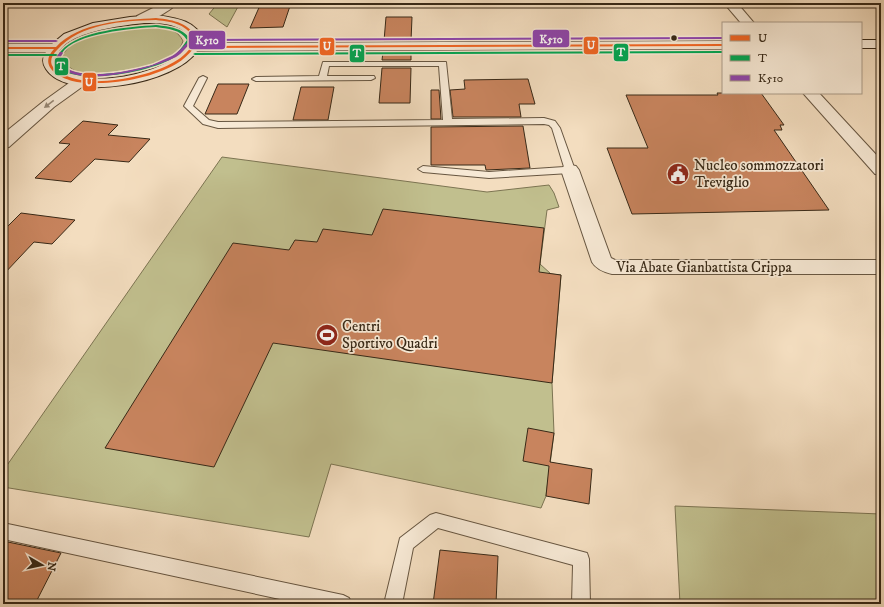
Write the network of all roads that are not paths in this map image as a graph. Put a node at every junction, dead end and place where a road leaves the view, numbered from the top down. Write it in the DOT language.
graph roads {
  1 [pos="171,3"];
  2 [pos="730,3"];
  3 [pos="142,19"];
  4 [pos="747,22"];
  5 [pos="862,44"];
  6 [pos="881,44"];
  7 [pos="722,45"];
  8 [pos="195,47"];
  9 [pos="3,48"];
  10 [pos="56,48"];
  11 [pos="203,78"];
  12 [pos="323,78"];
  13 [pos="371,78"];
  14 [pos="256,79"];
  15 [pos="81,81"];
  16 [pos="812,94"];
  17 [pos="448,122"];
  18 [pos="3,143"];
  19 [pos="873,154"];
  20 [pos="422,169"];
  21 [pos="570,170"];
  22 [pos="881,170"];
  23 [pos="881,267"];
  24 [pos="3,531"];
  25 [pos="343,604"];
  26 [pos="393,604"];
  27 [pos="581,604"];
  1 -- 3 [label="street"];
  2 -- 4 [label="street"];
  3 -- 8 [label="street"];
  3 -- 10 [label="street"];
  5 -- 6 [label="street"];
  7 -- 8 [label="street"];
  8 -- 15 [label="street"];
  9 -- 10 [label="street"];
  10 -- 15 [label="street"];
  11 -- 17 [label="lane"];
  12 -- 13 [label="lane"];
  12 -- 14 [label="lane"];
  12 -- 17 [label="lane"];
  15 -- 18 [label="street, one-way"];
  16 -- 19 [label="street"];
  17 -- 21 [label="lane"];
  19 -- 22 [label="street"];
  20 -- 21 [label="lane"];
  21 -- 23 [label="street, Via Abate Gianbattista Crippa"];
  24 -- 25 [label="lane"];
  26 -- 27 [label="lane"];
}
